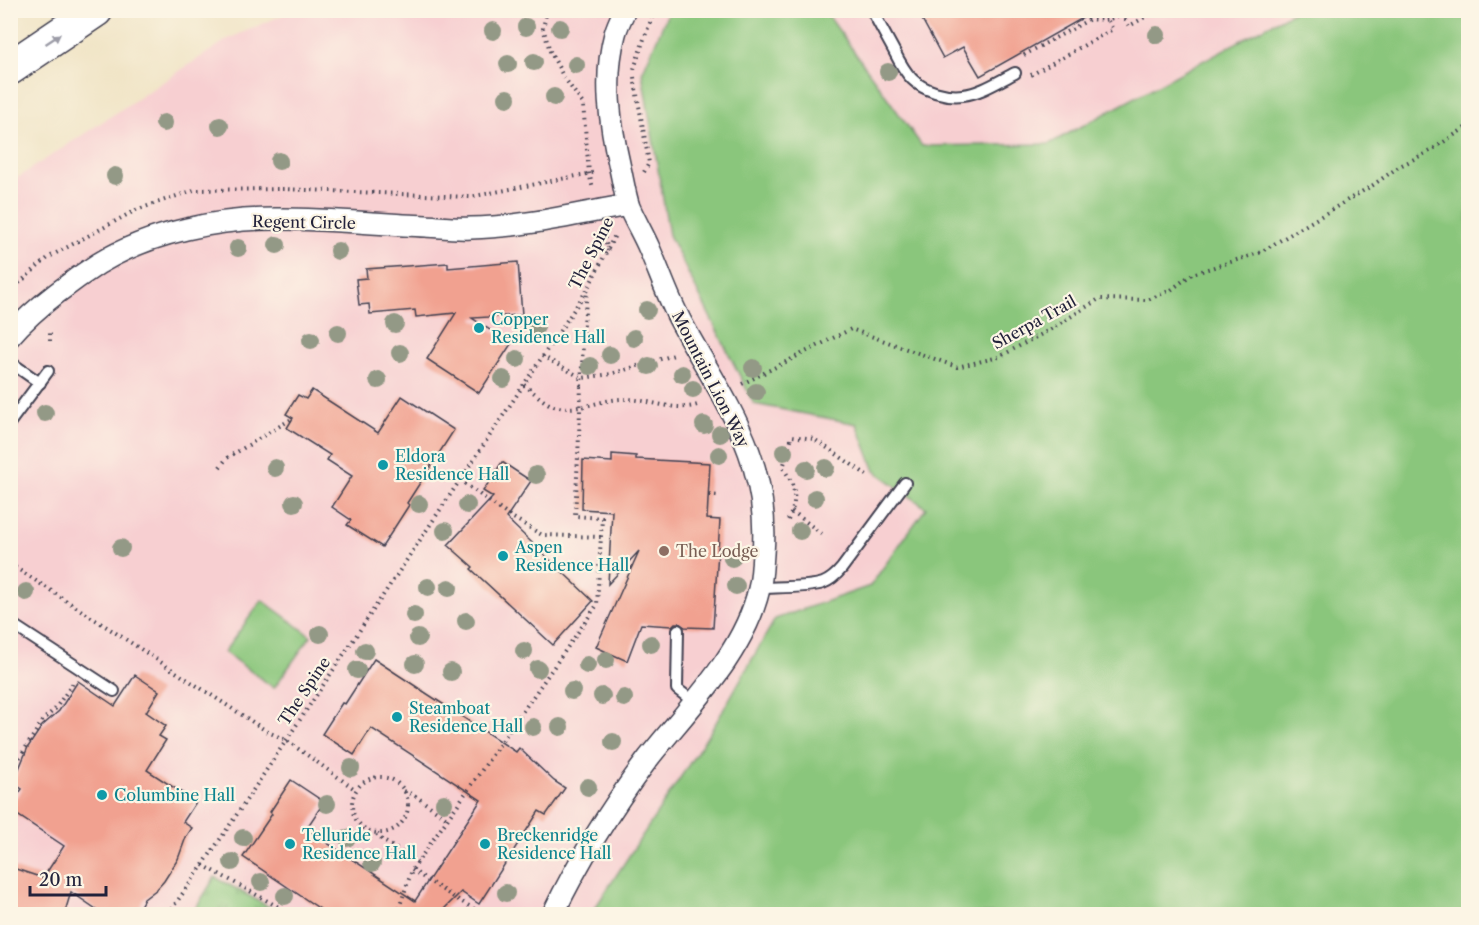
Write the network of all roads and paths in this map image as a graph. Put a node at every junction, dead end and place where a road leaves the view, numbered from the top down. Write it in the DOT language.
graph roads {
  1 [pos="96,10"];
  2 [pos="547,10"];
  3 [pos="625,10"];
  4 [pos="655,10"];
  5 [pos="872,10"];
  6 [pos="1158,10"];
  7 [pos="1108,20"];
  8 [pos="1024,55"];
  9 [pos="10,68"];
  10 [pos="1015,73"];
  11 [pos="1030,75"];
  12 [pos="1468,126"];
  13 [pos="589,173"];
  14 [pos="628,205"];
  15 [pos="588,290"];
  16 [pos="10,336"];
  17 [pos="678,354"];
  18 [pos="542,357"];
  19 [pos="10,362"];
  20 [pos="48,371"];
  21 [pos="582,378"];
  22 [pos="40,384"];
  23 [pos="524,385"];
  24 [pos="723,394"];
  25 [pos="293,418"];
  26 [pos="10,422"];
  27 [pos="220,467"];
  28 [pos="867,475"];
  29 [pos="460,480"];
  30 [pos="905,483"];
  31 [pos="708,495"];
  32 [pos="720,496"];
  33 [pos="822,534"];
  34 [pos="601,537"];
  35 [pos="10,564"];
  36 [pos="760,588"];
  37 [pos="10,622"];
  38 [pos="678,630"];
  39 [pos="82,670"];
  40 [pos="114,691"];
  41 [pos="694,702"];
  42 [pos="286,740"];
  43 [pos="10,773"];
  44 [pos="356,790"];
  45 [pos="403,791"];
  46 [pos="448,819"];
  47 [pos="377,833"];
  48 [pos="418,862"];
  49 [pos="203,865"];
  50 [pos="412,870"];
  51 [pos="168,915"];
  52 [pos="291,915"];
  53 [pos="397,915"];
  54 [pos="483,915"];
  55 [pos="553,915"];
  9 -- 1 [label="main road, one-way"];
  2 -- 13 [label="path"];
  3 -- 14 [label="street, Mountain Lion Way"];
  4 -- 14 [label="path, The Spine"];
  5 -- 10 [label="lane"];
  6 -- 7 [label="path"];
  7 -- 8 [label="path"];
  7 -- 11 [label="path"];
  12 -- 24 [label="path, Sherpa Trail"];
  14 -- 15 [label="path, The Spine"];
  14 -- 16 [label="street, Regent Circle"];
  14 -- 24 [label="street, Mountain Lion Way"];
  15 -- 18 [label="path, The Spine"];
  15 -- 21 [label="path"];
  17 -- 21 [label="path"];
  18 -- 21 [label="path"];
  18 -- 23 [label="path, The Spine"];
  19 -- 22 [label="lane"];
  20 -- 22 [label="lane"];
  21 -- 34 [label="path, bridge"];
  22 -- 26 [label="lane"];
  23 -- 24 [label="path, Sherpa Trail"];
  23 -- 29 [label="path, The Spine"];
  24 -- 36 [label="street, Mountain Lion Way"];
  25 -- 27 [label="path"];
  28 -- 33 [label="path"];
  29 -- 34 [label="path"];
  29 -- 42 [label="path, The Spine"];
  30 -- 36 [label="lane"];
  31 -- 32 [label="path"];
  34 -- 46 [label="path"];
  35 -- 42 [label="path"];
  36 -- 41 [label="street, Mountain Lion Way"];
  37 -- 39 [label="lane"];
  38 -- 41 [label="lane"];
  39 -- 40 [label="lane"];
  39 -- 43 [label="path"];
  41 -- 55 [label="street, Mountain Lion Way"];
  42 -- 44 [label="path"];
  42 -- 49 [label="path, The Spine"];
  44 -- 45 [label="path"];
  44 -- 47 [label="path"];
  45 -- 46 [label="path"];
  45 -- 47 [label="path"];
  46 -- 48 [label="path"];
  47 -- 48 [label="path"];
  48 -- 50 [label="path"];
  49 -- 51 [label="path, The Spine"];
  49 -- 52 [label="path"];
  50 -- 53 [label="path"];
  50 -- 54 [label="path"];
}
